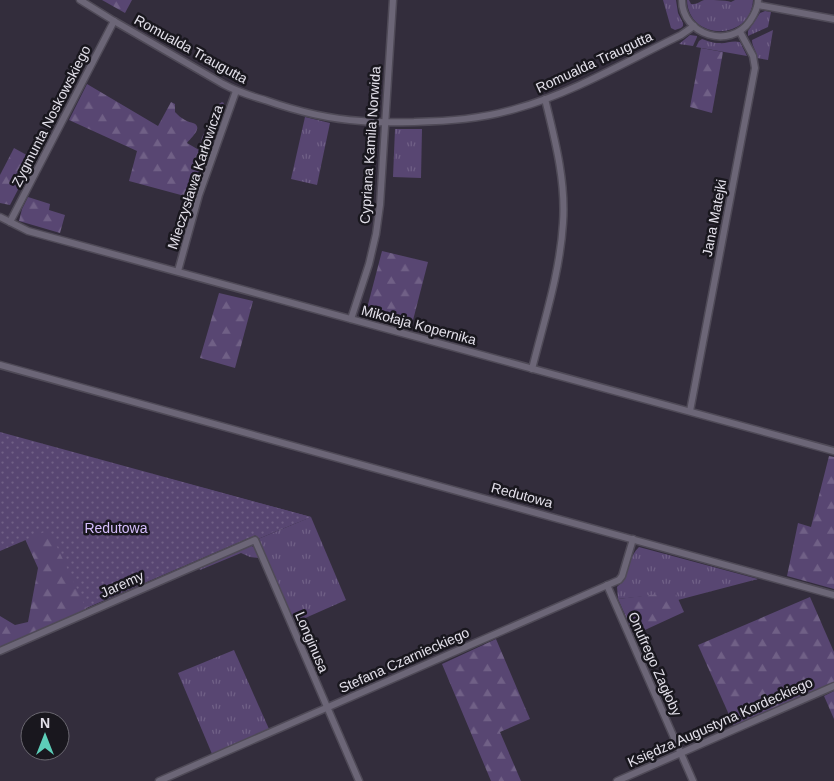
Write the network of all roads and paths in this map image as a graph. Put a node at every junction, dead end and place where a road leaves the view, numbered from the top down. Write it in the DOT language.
graph roads {
  1 [pos="80,0"];
  2 [pos="393,0"];
  3 [pos="682,0"];
  4 [pos="758,2"];
  5 [pos="834,19"];
  6 [pos="114,21"];
  7 [pos="694,26"];
  8 [pos="740,32"];
  9 [pos="236,91"];
  10 [pos="545,99"];
  11 [pos="386,122"];
  12 [pos="0,217"];
  13 [pos="10,222"];
  14 [pos="178,271"];
  15 [pos="351,319"];
  16 [pos="0,365"];
  17 [pos="532,369"];
  18 [pos="690,412"];
  19 [pos="834,451"];
  20 [pos="633,539"];
  21 [pos="255,540"];
  22 [pos="607,585"];
  23 [pos="834,595"];
  24 [pos="0,651"];
  25 [pos="834,686"];
  26 [pos="327,708"];
  27 [pos="681,753"];
  28 [pos="159,781"];
  29 [pos="359,781"];
  30 [pos="617,781"];
  31 [pos="693,781"];
  1 -- 6 [label="street, Romualda Traugutta"];
  2 -- 11 [label="street, Cypriana Kamila Norwida"];
  3 -- 7 [label="street"];
  4 -- 5 [label="street"];
  4 -- 8 [label="street"];
  6 -- 9 [label="street, Romualda Traugutta"];
  6 -- 13 [label="street, Zygmunta Noskowskiego"];
  7 -- 8 [label="street"];
  7 -- 10 [label="street, Romualda Traugutta"];
  8 -- 18 [label="street, Jana Matejki"];
  9 -- 11 [label="street, Romualda Traugutta"];
  9 -- 14 [label="street, Mieczysława Karłowicza"];
  10 -- 11 [label="street, Romualda Traugutta"];
  10 -- 17 [label="street"];
  11 -- 15 [label="street, Cypriana Kamila Norwida"];
  12 -- 13 [label="street, Mikołaja Kopernika"];
  13 -- 14 [label="street, Mikołaja Kopernika"];
  14 -- 15 [label="street, Mikołaja Kopernika"];
  15 -- 17 [label="street, Mikołaja Kopernika"];
  16 -- 20 [label="street, Redutowa"];
  17 -- 18 [label="street, Mikołaja Kopernika"];
  18 -- 19 [label="street, Mikołaja Kopernika"];
  20 -- 22 [label="street, Stefana Czarnieckiego"];
  20 -- 23 [label="street, Redutowa"];
  21 -- 24 [label="street, Jaremy"];
  21 -- 26 [label="street, Longinusa"];
  22 -- 26 [label="street, Stefana Czarnieckiego"];
  22 -- 27 [label="street, Onufrego Zagłoby"];
  25 -- 27 [label="street, Księdza Augustyna Kordeckiego"];
  26 -- 28 [label="street, Stefana Czarnieckiego"];
  26 -- 29 [label="street, Longinusa"];
  27 -- 30 [label="street, Księdza Augustyna Kordeckiego"];
  27 -- 31 [label="street, Onufrego Zagłoby"];
}
